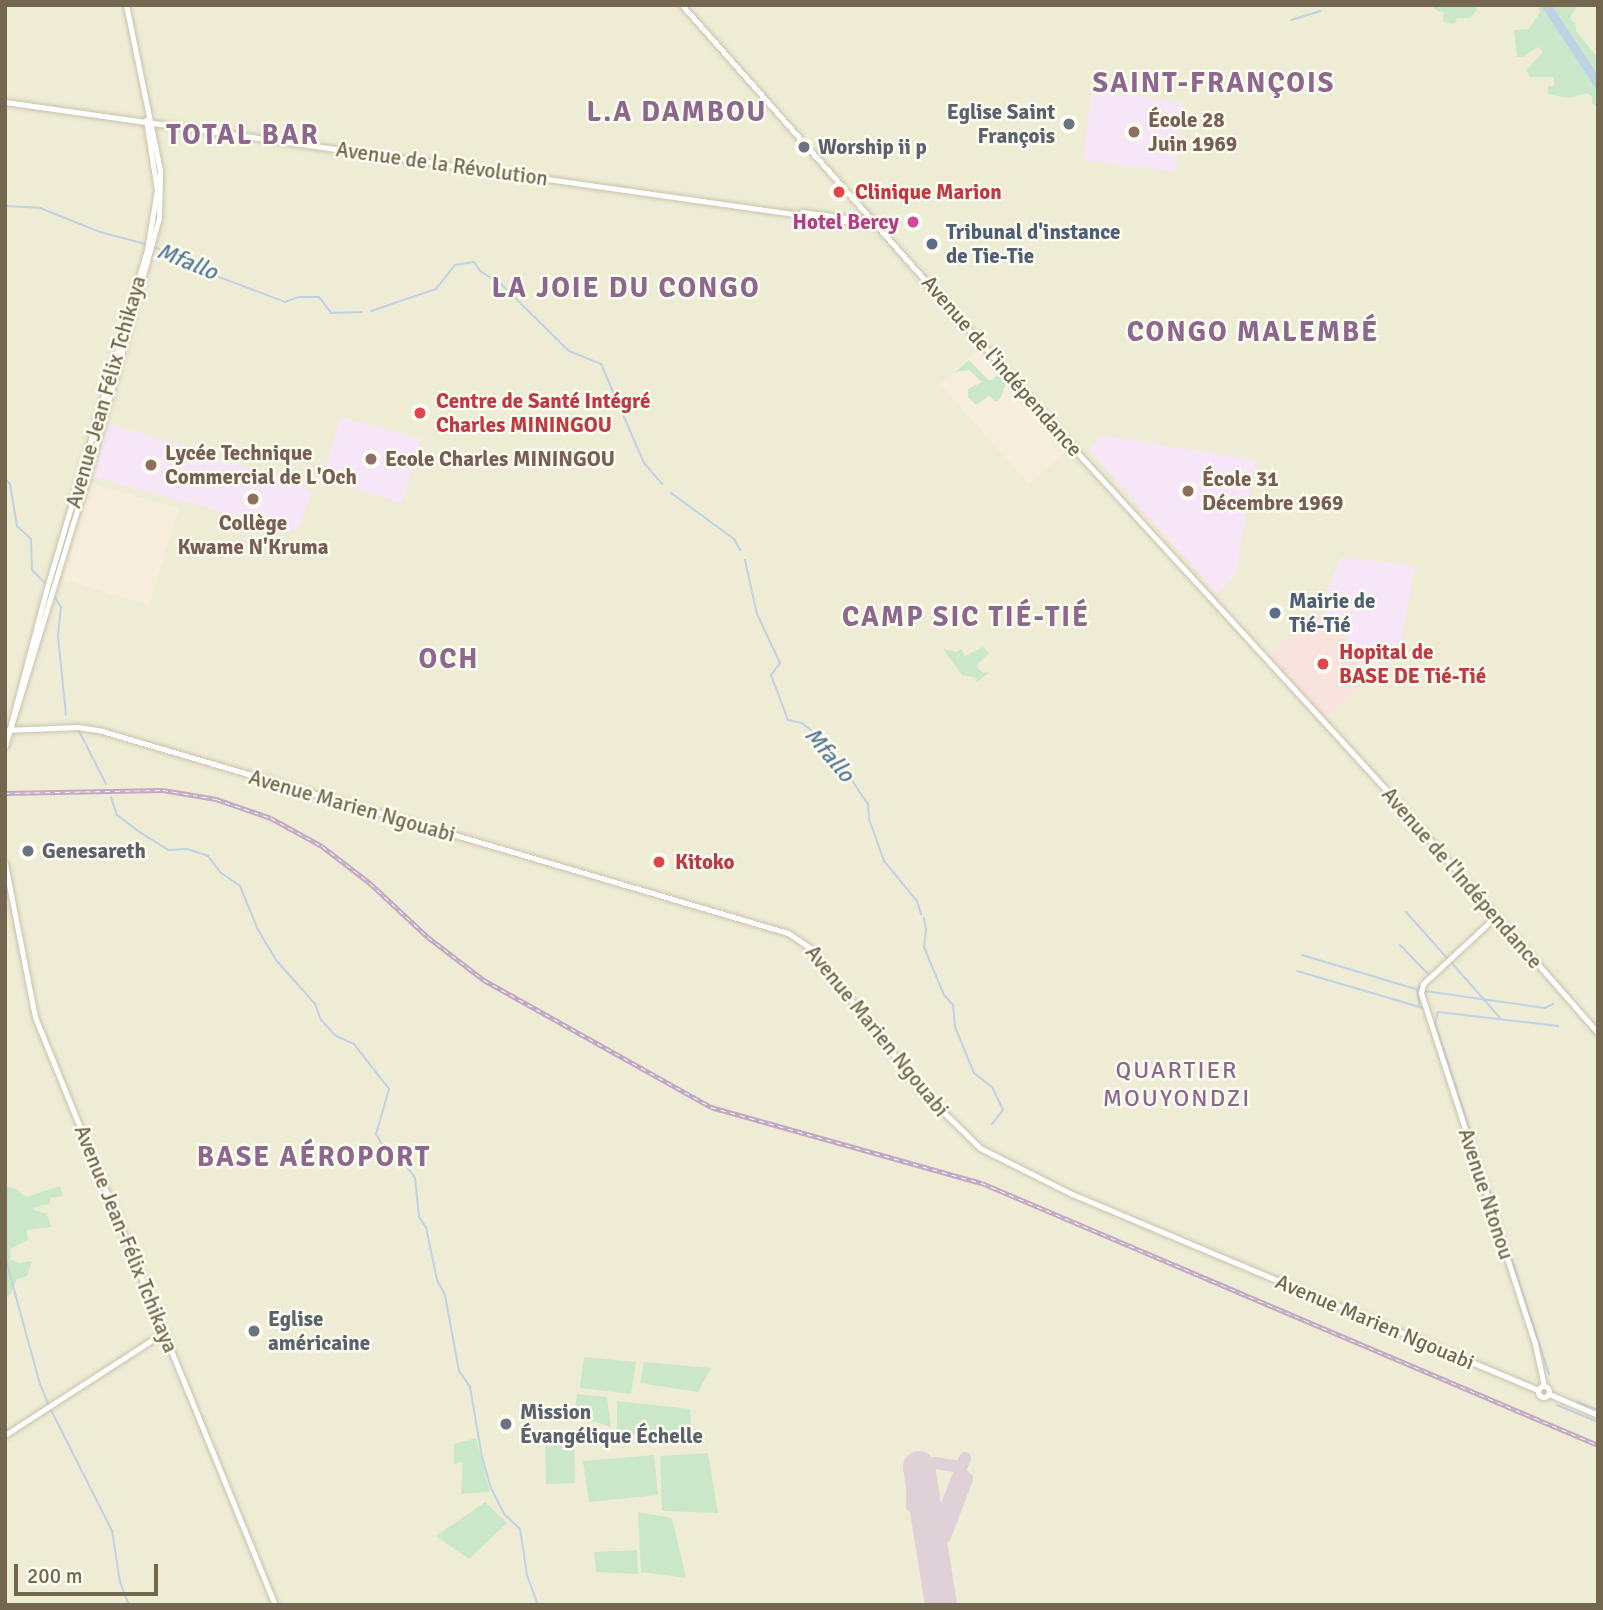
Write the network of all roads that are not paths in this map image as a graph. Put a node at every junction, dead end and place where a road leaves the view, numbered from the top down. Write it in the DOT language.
graph roads {
  1 [pos="126,5"];
  2 [pos="682,5"];
  3 [pos="5,100"];
  4 [pos="148,119"];
  5 [pos="134,120"];
  6 [pos="162,124"];
  7 [pos="151,133"];
  8 [pos="877,224"];
  9 [pos="1326,724"];
  10 [pos="10,729"];
  11 [pos="5,746"];
  12 [pos="5,864"];
  13 [pos="1495,918"];
  14 [pos="1598,1033"];
  15 [pos="164,1332"];
  16 [pos="1541,1388"];
  17 [pos="1549,1394"];
  18 [pos="1598,1415"];
  19 [pos="5,1435"];
  20 [pos="275,1605"];
  1 -- 4 [label="street, Avenue Jean Félix Tchikaya"];
  2 -- 8 [label="street, Avenue de l'indépendance"];
  3 -- 4 [label="street, Avenue de la Révolution"];
  3 -- 5 [label="street, Avenue de la Révolution"];
  4 -- 5 [label="street, Avenue de la Révolution"];
  4 -- 6 [label="street, Avenue de la Révolution"];
  4 -- 7 [label="street, Avenue Jean Félix Tchikaya"];
  4 -- 8 [label="street, Avenue de la Révolution"];
  5 -- 7 [label="street"];
  6 -- 7 [label="street"];
  6 -- 8 [label="street, Avenue de la Révolution"];
  7 -- 10 [label="street, Avenue Jean Félix Tchikaya"];
  8 -- 9 [label="street, Avenue de l'indépendance"];
  9 -- 13 [label="street, Avenue de l'Indépendance"];
  10 -- 11 [label="street"];
  10 -- 16 [label="street, Avenue Marien Ngouabi"];
  12 -- 15 [label="street, Avenue Jean-Félix Tchikaya"];
  13 -- 14 [label="street, Avenue de l'Indépendance"];
  13 -- 16 [label="street, Avenue Ntonou"];
  15 -- 19 [label="street"];
  15 -- 20 [label="street, Avenue Jean-Félix Tchikaya"];
  16 -- 17 [label="street, Avenue Ntonou"];
  16 -- 17 [label="street, Avenue Marien Ngouabi"];
  17 -- 18 [label="street"];
}
